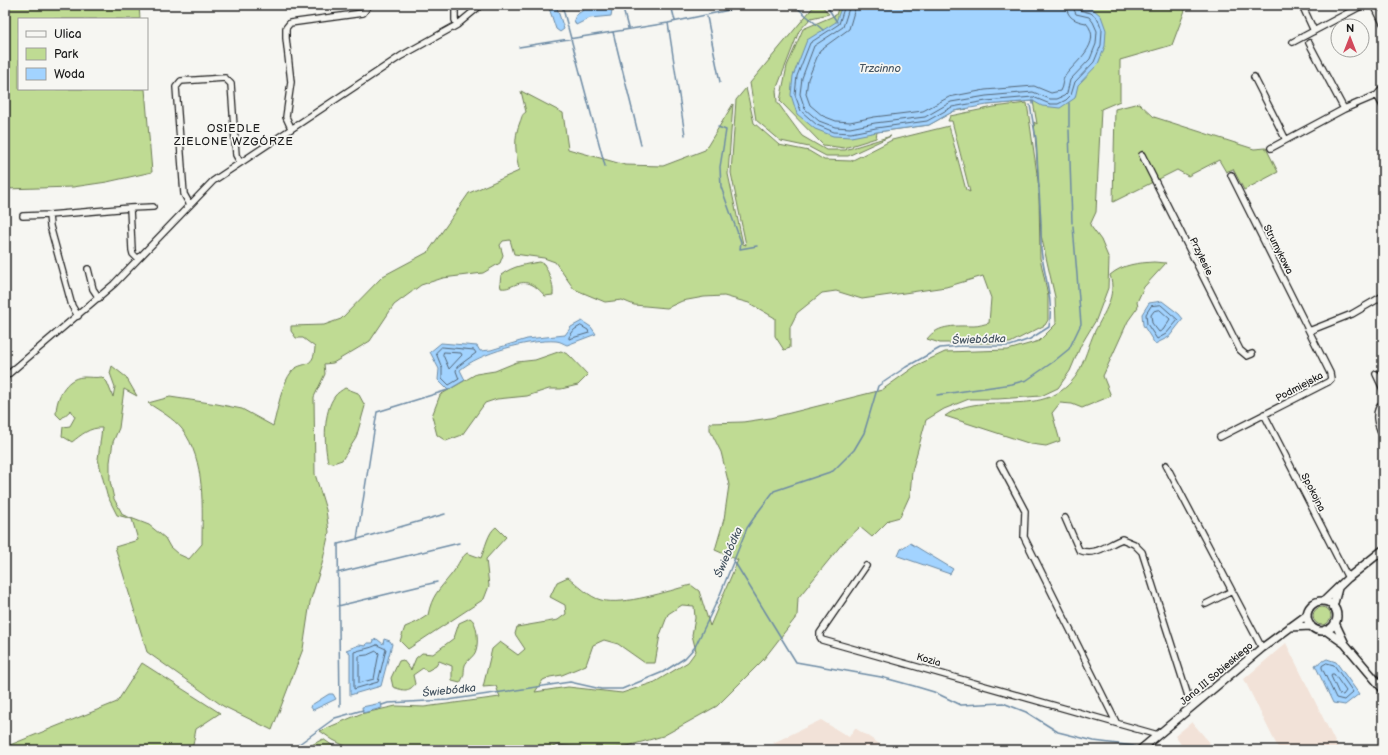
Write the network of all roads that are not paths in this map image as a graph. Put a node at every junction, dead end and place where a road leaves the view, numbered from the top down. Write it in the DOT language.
graph roads {
  1 [pos="369,5"];
  2 [pos="455,5"];
  3 [pos="481,5"];
  4 [pos="1302,5"];
  5 [pos="1363,5"];
  6 [pos="1374,5"];
  7 [pos="1383,23"];
  8 [pos="457,25"];
  9 [pos="1314,31"];
  10 [pos="1293,42"];
  11 [pos="1309,43"];
  12 [pos="1254,77"];
  13 [pos="1383,88"];
  14 [pos="1377,94"];
  15 [pos="1383,106"];
  16 [pos="1344,109"];
  17 [pos="291,128"];
  18 [pos="1286,140"];
  19 [pos="1271,148"];
  20 [pos="1142,155"];
  21 [pos="240,162"];
  22 [pos="1231,175"];
  23 [pos="190,205"];
  24 [pos="152,207"];
  25 [pos="130,208"];
  26 [pos="50,215"];
  27 [pos="23,216"];
  28 [pos="138,259"];
  29 [pos="88,269"];
  30 [pos="1383,296"];
  31 [pos="99,298"];
  32 [pos="78,316"];
  33 [pos="1309,331"];
  34 [pos="1252,354"];
  35 [pos="1376,374"];
  36 [pos="5,377"];
  37 [pos="1383,389"];
  38 [pos="1383,402"];
  39 [pos="1264,414"];
  40 [pos="1383,436"];
  41 [pos="1220,438"];
  42 [pos="1000,464"];
  43 [pos="1166,465"];
  44 [pos="1066,518"];
  45 [pos="1383,550"];
  46 [pos="866,566"];
  47 [pos="1348,578"];
  48 [pos="1338,588"];
  49 [pos="1232,591"];
  50 [pos="1324,602"];
  51 [pos="1206,604"];
  52 [pos="1333,607"];
  53 [pos="1307,614"];
  54 [pos="1335,623"];
  55 [pos="1311,626"];
  56 [pos="1290,627"];
  57 [pos="1325,630"];
  58 [pos="1345,644"];
  59 [pos="1262,648"];
  60 [pos="1383,689"];
  61 [pos="1195,704"];
  62 [pos="1116,722"];
  63 [pos="1158,735"];
  64 [pos="1140,750"];
  1 -- 17 [label="street"];
  2 -- 8 [label="street"];
  3 -- 8 [label="street"];
  4 -- 9 [label="street"];
  5 -- 9 [label="street"];
  6 -- 7 [label="street"];
  8 -- 17 [label="street"];
  9 -- 10 [label="street"];
  11 -- 16 [label="street"];
  12 -- 18 [label="street"];
  13 -- 14 [label="street"];
  14 -- 15 [label="street"];
  14 -- 16 [label="street"];
  16 -- 18 [label="street"];
  17 -- 21 [label="street"];
  18 -- 19 [label="street"];
  20 -- 34 [label="street, Przylesie"];
  21 -- 23 [label="street"];
  21 -- 23 [label="street"];
  22 -- 33 [label="street, Strumykowa"];
  23 -- 28 [label="street"];
  24 -- 25 [label="street"];
  25 -- 26 [label="street"];
  25 -- 28 [label="street"];
  26 -- 27 [label="street"];
  26 -- 32 [label="street"];
  28 -- 31 [label="street"];
  29 -- 31 [label="street"];
  30 -- 33 [label="street"];
  31 -- 32 [label="street"];
  32 -- 36 [label="street"];
  33 -- 39 [label="street, Podmiejska"];
  35 -- 37 [label="street"];
  38 -- 40 [label="street"];
  39 -- 41 [label="street, Podmiejska"];
  39 -- 47 [label="street, Spokojna"];
  42 -- 62 [label="street"];
  43 -- 49 [label="street"];
  44 -- 61 [label="street"];
  45 -- 47 [label="street"];
  46 -- 62 [label="street, Kozia"];
  47 -- 48 [label="street"];
  48 -- 50 [label="street"];
  48 -- 52 [label="street"];
  49 -- 51 [label="street"];
  49 -- 59 [label="street"];
  50 -- 52 [label="street"];
  50 -- 53 [label="street"];
  52 -- 54 [label="street"];
  53 -- 55 [label="street"];
  53 -- 56 [label="street, Jana III Sobieskiego"];
  54 -- 57 [label="street"];
  54 -- 58 [label="street"];
  55 -- 56 [label="street"];
  55 -- 57 [label="street"];
  56 -- 59 [label="street, Jana III Sobieskiego"];
  57 -- 58 [label="street"];
  58 -- 60 [label="street"];
  59 -- 61 [label="street, Jana III Sobieskiego"];
  61 -- 63 [label="street, Jana III Sobieskiego"];
  62 -- 63 [label="street, Kozia"];
  63 -- 64 [label="street, Jana III Sobieskiego"];
}
